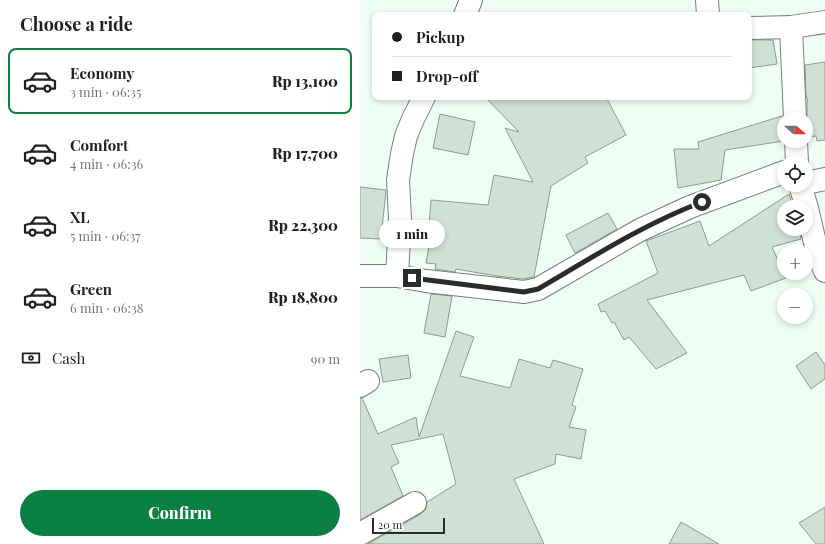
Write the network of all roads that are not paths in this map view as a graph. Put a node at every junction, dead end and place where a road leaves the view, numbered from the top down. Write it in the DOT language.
graph roads {
  1 [pos="471,0"];
  2 [pos="707,0"];
  3 [pos="465,12"];
  4 [pos="708,12"];
  5 [pos="825,22"];
  6 [pos="752,28"];
  7 [pos="791,28"];
  8 [pos="422,100"];
  9 [pos="795,112"];
  10 [pos="777,175"];
  11 [pos="825,179"];
  12 [pos="813,182"];
  13 [pos="802,192"];
  14 [pos="825,271"];
  15 [pos="360,276"];
  16 [pos="397,276"];
  17 [pos="415,503"];
  18 [pos="360,534"];
  1 -- 3 [label="street"];
  2 -- 4 [label="street"];
  5 -- 7 [label="street"];
  6 -- 7 [label="street"];
  7 -- 9 [label="street"];
  8 -- 16 [label="street"];
  10 -- 16 [label="street"];
  11 -- 12 [label="street"];
  13 -- 14 [label="street"];
  15 -- 16 [label="street"];
  17 -- 18 [label="street"];
}
